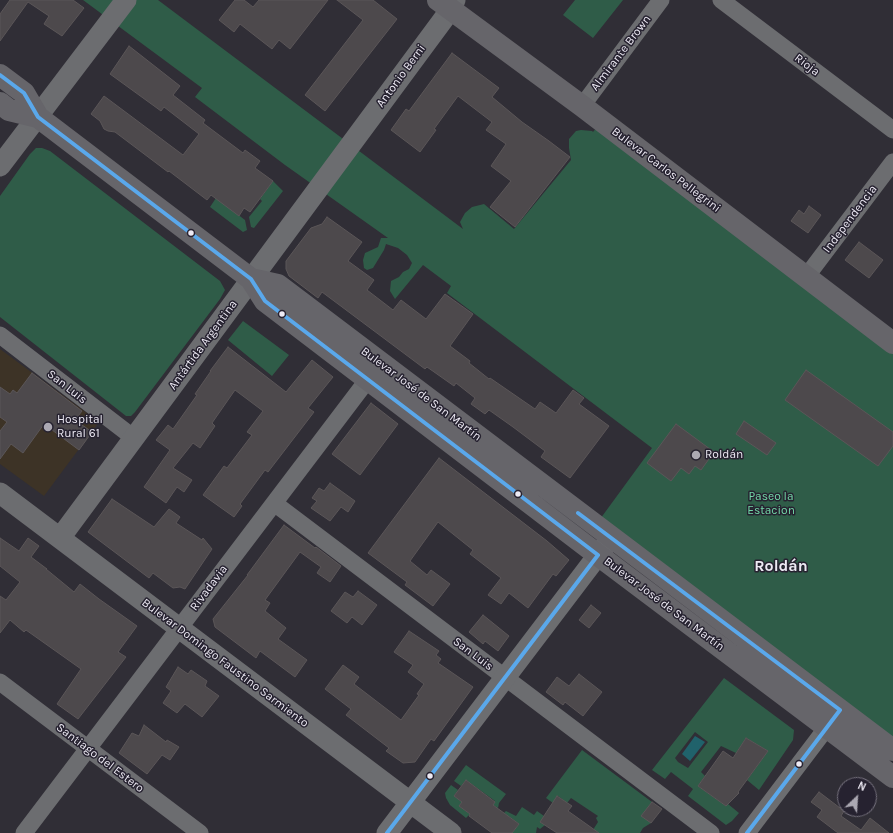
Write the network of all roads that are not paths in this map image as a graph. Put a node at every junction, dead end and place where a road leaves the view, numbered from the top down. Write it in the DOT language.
graph roads {
  1 [pos="126,0"];
  2 [pos="661,0"];
  3 [pos="722,0"];
  4 [pos="448,3"];
  5 [pos="0,75"];
  6 [pos="0,103"];
  7 [pos="582,106"];
  8 [pos="38,117"];
  9 [pos="893,130"];
  10 [pos="346,152"];
  11 [pos="893,162"];
  12 [pos="0,166"];
  13 [pos="806,277"];
  14 [pos="251,279"];
  15 [pos="0,335"];
  16 [pos="893,342"];
  17 [pos="374,371"];
  18 [pos="134,438"];
  19 [pos="0,493"];
  20 [pos="274,503"];
  21 [pos="60,538"];
  22 [pos="605,546"];
  23 [pos="179,628"];
  24 [pos="505,678"];
  25 [pos="0,682"];
  26 [pos="834,719"];
  27 [pos="88,748"];
  28 [pos="893,750"];
  29 [pos="893,776"];
  30 [pos="410,803"];
  31 [pos="24,833"];
  32 [pos="200,833"];
  33 [pos="387,833"];
  34 [pos="451,833"];
  35 [pos="711,833"];
  36 [pos="747,833"];
  1 -- 8 [label="street"];
  2 -- 7 [label="street, Almirante Brown"];
  3 -- 9 [label="street, Rioja"];
  4 -- 7 [label="main road, Bulevar Carlos Pellegrini"];
  4 -- 10 [label="street, Antonio Berni"];
  5 -- 8 [label="main road, Bulevar José de San Martín"];
  6 -- 8 [label="main road, Bulevar José de San Martín"];
  7 -- 13 [label="main road, Bulevar Carlos Pellegrini"];
  8 -- 12 [label="street"];
  8 -- 14 [label="main road, Bulevar José de San Martín"];
  10 -- 14 [label="street, Antártida Argentina"];
  11 -- 13 [label="street, Independencia"];
  13 -- 16 [label="main road, Bulevar Carlos Pellegrini"];
  14 -- 17 [label="main road, Bulevar José de San Martín"];
  14 -- 18 [label="street, Antártida Argentina"];
  15 -- 18 [label="street, San Luis"];
  17 -- 20 [label="street, Rivadavia"];
  17 -- 22 [label="main road, Bulevar José de San Martín"];
  18 -- 21 [label="street, Antártida Argentina"];
  19 -- 21 [label="street, Bulevar Domingo Faustino Sarmiento"];
  20 -- 23 [label="street, Rivadavia"];
  20 -- 24 [label="street, San Luis"];
  21 -- 23 [label="street, Bulevar Domingo Faustino Sarmiento"];
  22 -- 24 [label="street"];
  22 -- 26 [label="main road, Bulevar José de San Martín"];
  23 -- 27 [label="street, Rivadavia"];
  23 -- 30 [label="street, Bulevar Domingo Faustino Sarmiento"];
  24 -- 30 [label="street"];
  24 -- 35 [label="street, San Luis"];
  25 -- 27 [label="street, Santiago del Estero"];
  26 -- 28 [label="main road, Bulevar José de San Martín"];
  26 -- 29 [label="main road, Bulevar José de San Martín"];
  26 -- 36 [label="street"];
  27 -- 31 [label="street, Rivadavia"];
  27 -- 32 [label="street, Santiago del Estero"];
  30 -- 33 [label="street"];
  30 -- 34 [label="street, Bulevar Domingo Faustino Sarmiento"];
}
